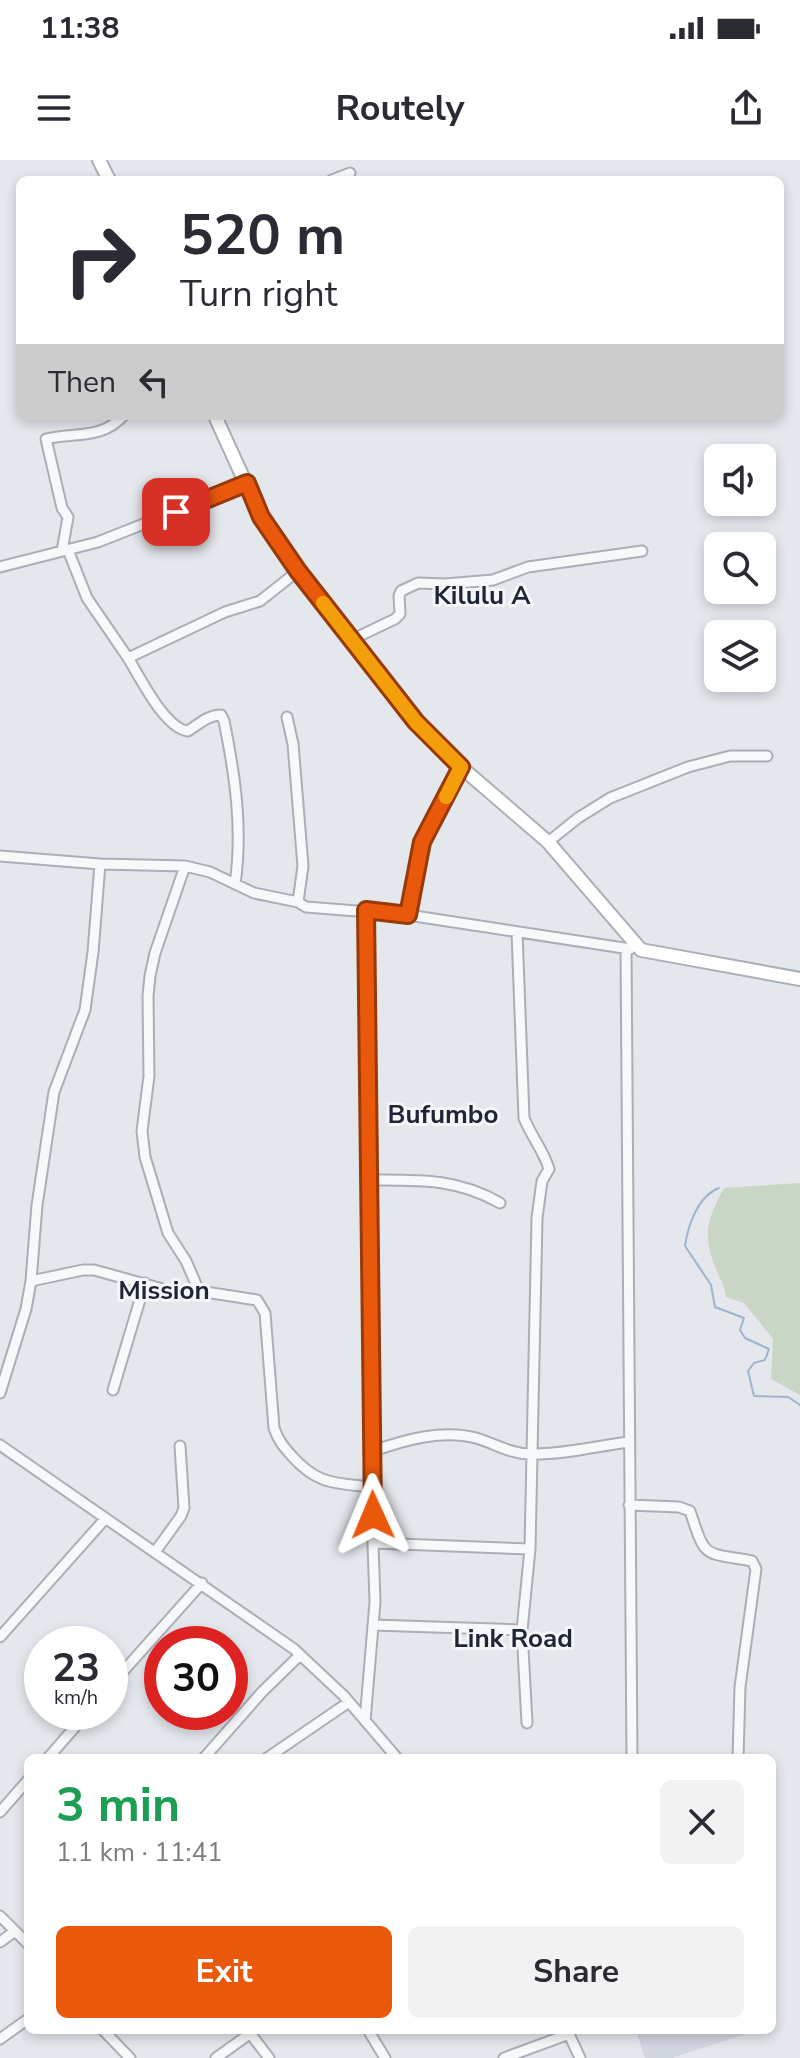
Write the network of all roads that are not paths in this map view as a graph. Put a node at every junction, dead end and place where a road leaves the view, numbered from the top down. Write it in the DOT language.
graph roads {
  1 [pos="350,173"];
  2 [pos="342,176"];
  3 [pos="118,420"];
  4 [pos="217,420"];
  5 [pos="247,483"];
  6 [pos="65,550"];
  7 [pos="642,551"];
  8 [pos="0,567"];
  9 [pos="298,571"];
  10 [pos="351,640"];
  11 [pos="128,658"];
  12 [pos="287,717"];
  13 [pos="767,756"];
  14 [pos="461,767"];
  15 [pos="548,842"];
  16 [pos="0,856"];
  17 [pos="100,864"];
  18 [pos="185,866"];
  19 [pos="235,884"];
  20 [pos="298,902"];
  21 [pos="366,910"];
  22 [pos="408,915"];
  23 [pos="517,932"];
  24 [pos="626,948"];
  25 [pos="641,950"];
  26 [pos="800,979"];
  27 [pos="370,1180"];
  28 [pos="500,1203"];
  29 [pos="31,1281"];
  30 [pos="145,1283"];
  31 [pos="199,1291"];
  32 [pos="113,1390"];
  33 [pos="0,1393"];
  34 [pos="628,1442"];
  35 [pos="0,1445"];
  36 [pos="180,1446"];
  37 [pos="373,1451"];
  38 [pos="531,1454"];
  39 [pos="371,1487"];
  40 [pos="629,1505"];
  41 [pos="105,1519"];
  42 [pos="374,1543"];
  43 [pos="530,1549"];
  44 [pos="155,1552"];
  45 [pos="202,1583"];
  46 [pos="373,1625"];
  47 [pos="522,1630"];
  48 [pos="0,1637"];
  49 [pos="300,1655"];
  50 [pos="128,1666"];
  51 [pos="349,1702"];
  52 [pos="365,1721"];
  53 [pos="527,1723"];
  54 [pos="72,1730"];
  55 [pos="51,1754"];
  56 [pos="208,1754"];
  57 [pos="273,1754"];
  58 [pos="394,1754"];
  59 [pos="632,1754"];
  60 [pos="738,1754"];
  61 [pos="24,1785"];
  62 [pos="0,1812"];
  63 [pos="0,1916"];
  64 [pos="15,1931"];
  65 [pos="24,1938"];
  66 [pos="0,1942"];
  67 [pos="24,2022"];
  68 [pos="107,2034"];
  69 [pos="250,2034"];
  70 [pos="254,2034"];
  71 [pos="370,2034"];
  72 [pos="563,2034"];
  73 [pos="569,2034"];
  74 [pos="0,2039"];
  75 [pos="130,2058"];
  76 [pos="216,2058"];
  77 [pos="269,2058"];
  78 [pos="385,2058"];
  79 [pos="504,2058"];
  80 [pos="580,2058"];
  1 -- 2 [label="street"];
  3 -- 6 [label="street"];
  4 -- 5 [label="street"];
  5 -- 6 [label="street"];
  5 -- 9 [label="street"];
  6 -- 8 [label="street"];
  6 -- 11 [label="street"];
  7 -- 10 [label="street"];
  9 -- 10 [label="street"];
  9 -- 11 [label="street"];
  10 -- 14 [label="street"];
  11 -- 19 [label="street"];
  12 -- 20 [label="street"];
  13 -- 15 [label="street"];
  14 -- 15 [label="street"];
  14 -- 22 [label="street"];
  15 -- 25 [label="street"];
  16 -- 17 [label="street"];
  17 -- 18 [label="street"];
  17 -- 29 [label="street"];
  18 -- 19 [label="street"];
  18 -- 31 [label="street"];
  19 -- 20 [label="street"];
  20 -- 21 [label="street"];
  21 -- 22 [label="street"];
  21 -- 27 [label="street"];
  22 -- 23 [label="street"];
  23 -- 24 [label="street"];
  23 -- 38 [label="street"];
  24 -- 25 [label="street"];
  24 -- 34 [label="street"];
  25 -- 26 [label="street"];
  27 -- 28 [label="street"];
  27 -- 37 [label="street"];
  29 -- 30 [label="street"];
  29 -- 33 [label="street"];
  30 -- 31 [label="street"];
  30 -- 32 [label="street"];
  31 -- 39 [label="street"];
  34 -- 38 [label="street"];
  34 -- 40 [label="street"];
  35 -- 41 [label="street"];
  36 -- 44 [label="street"];
  37 -- 38 [label="street"];
  37 -- 39 [label="street"];
  38 -- 43 [label="street"];
  39 -- 42 [label="street"];
  40 -- 59 [label="street"];
  40 -- 60 [label="street"];
  41 -- 44 [label="street"];
  41 -- 48 [label="street"];
  42 -- 43 [label="street"];
  42 -- 46 [label="street"];
  43 -- 47 [label="street"];
  44 -- 45 [label="street"];
  45 -- 49 [label="street"];
  45 -- 50 [label="street"];
  46 -- 47 [label="street"];
  46 -- 52 [label="street"];
  47 -- 53 [label="street"];
  49 -- 51 [label="street"];
  49 -- 56 [label="street"];
  51 -- 52 [label="street"];
  51 -- 57 [label="street"];
  52 -- 58 [label="street"];
  54 -- 55 [label="street"];
  61 -- 62 [label="street"];
  63 -- 64 [label="street"];
  64 -- 65 [label="street"];
  64 -- 66 [label="street"];
  67 -- 74 [label="street"];
  68 -- 75 [label="street"];
  69 -- 76 [label="street"];
  70 -- 77 [label="street"];
  71 -- 78 [label="street"];
  72 -- 79 [label="street"];
  73 -- 80 [label="street"];
}
